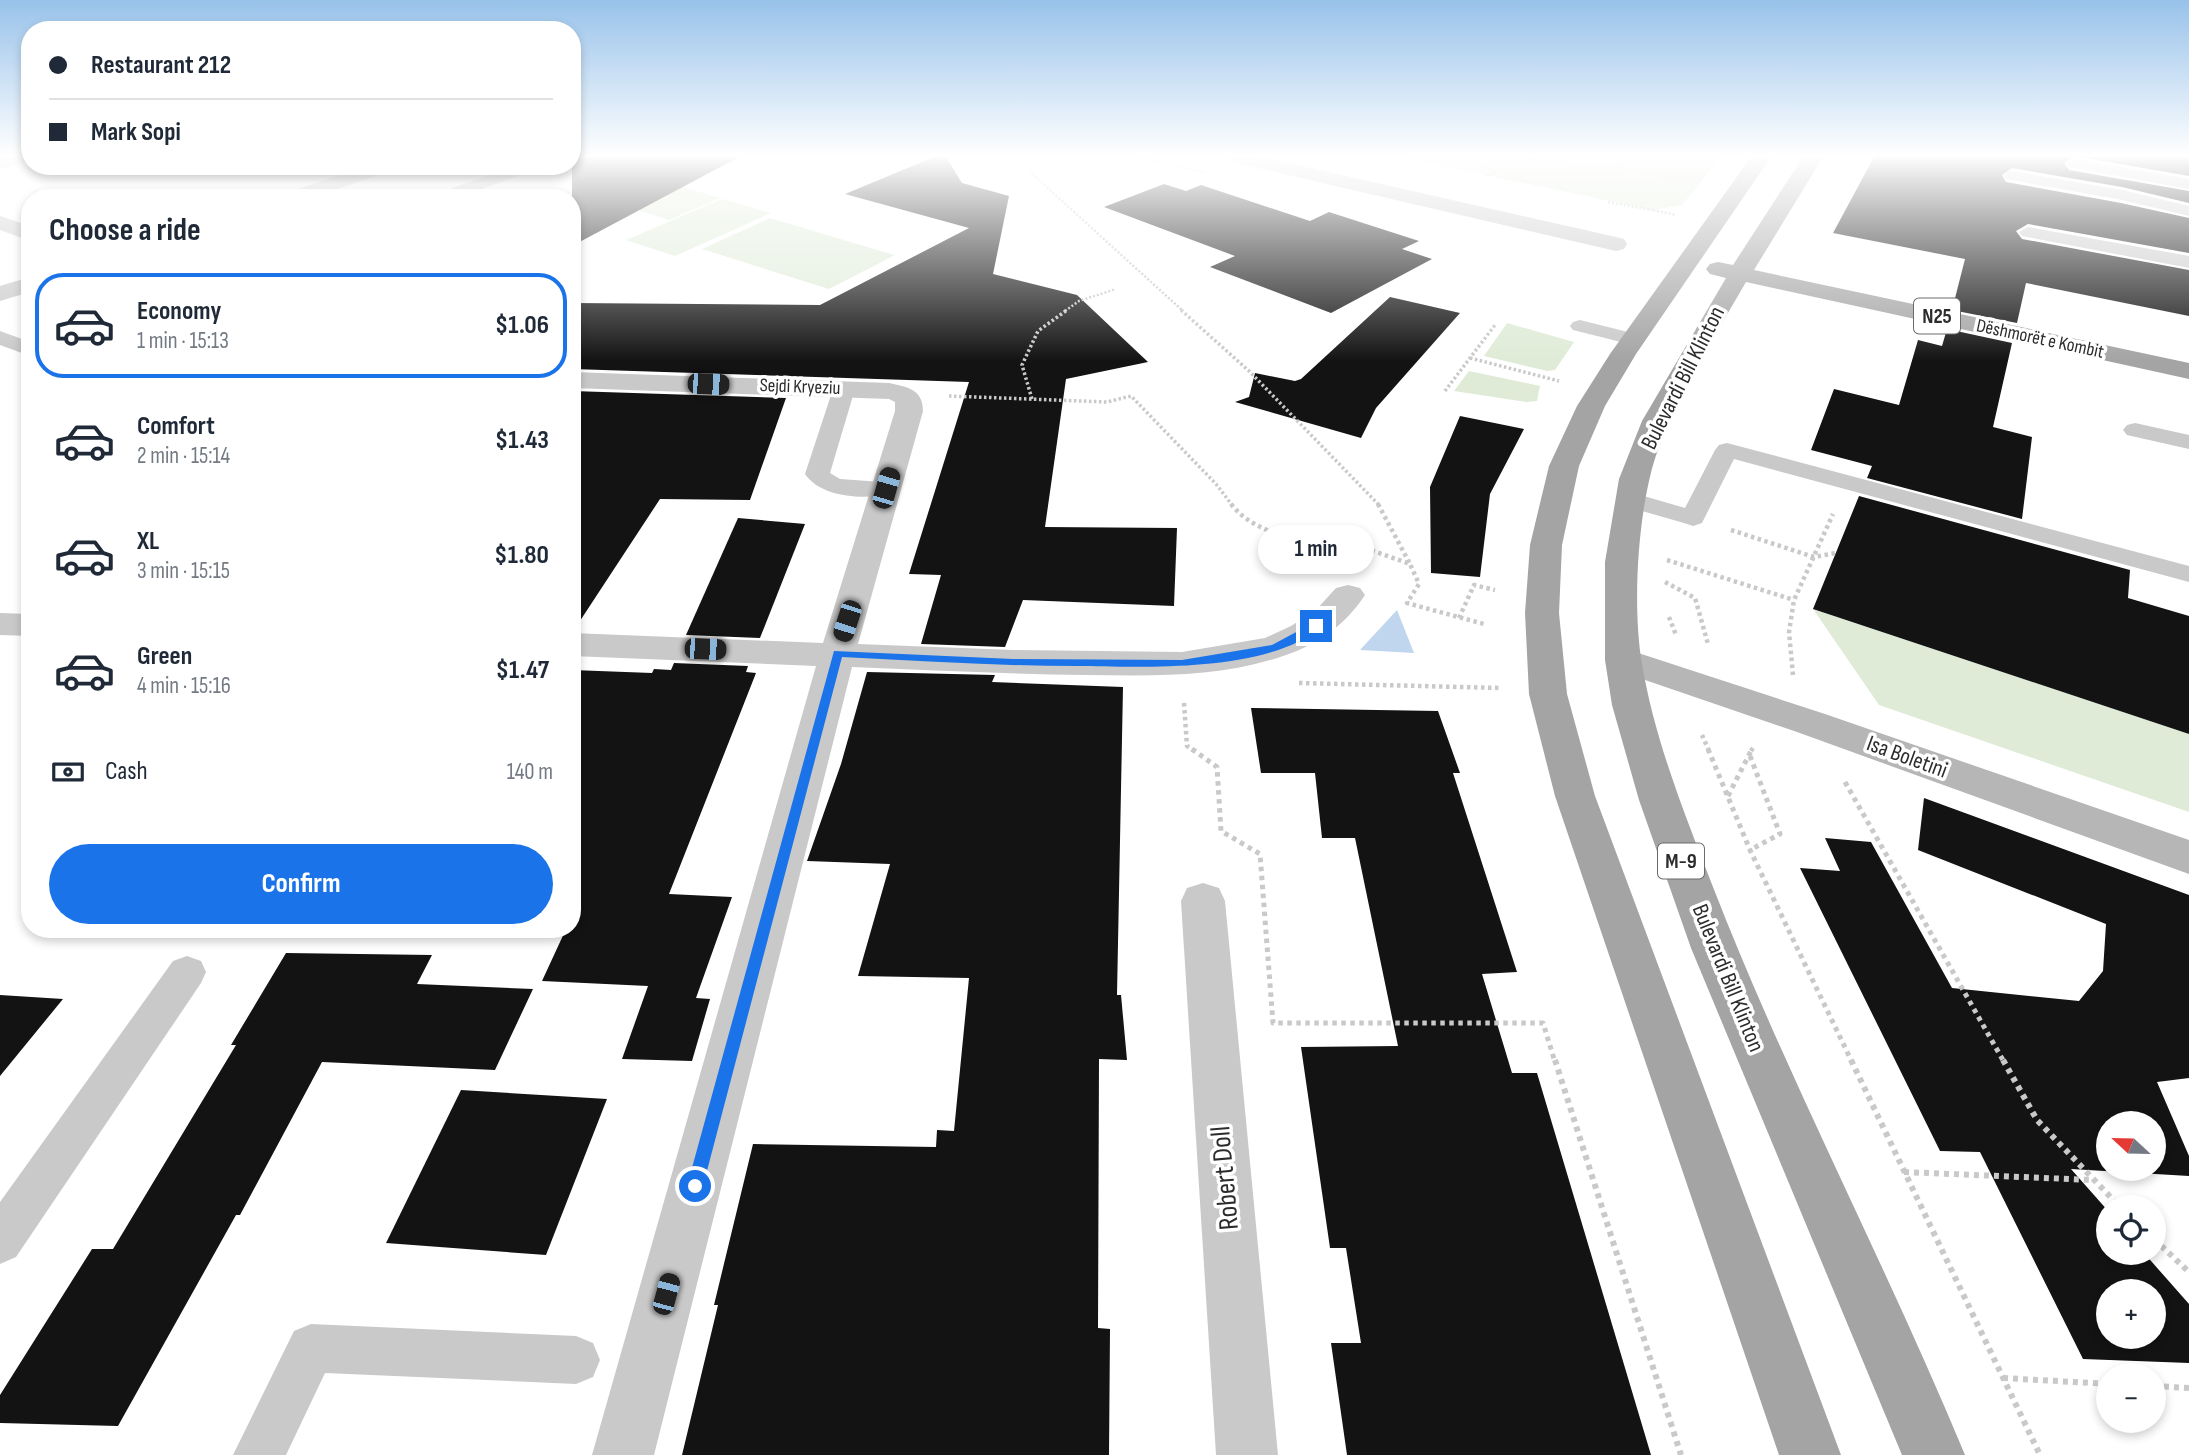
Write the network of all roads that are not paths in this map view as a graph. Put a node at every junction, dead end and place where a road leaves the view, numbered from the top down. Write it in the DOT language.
graph roads {
  1 [pos="1533,225"];
  2 [pos="1713,225"];
  3 [pos="1770,225"];
  4 [pos="2028,232"];
  5 [pos="1616,244"];
  6 [pos="1693,253"];
  7 [pos="2189,262"];
  8 [pos="1746,264"];
  9 [pos="21,287"];
  10 [pos="0,294"];
  11 [pos="2068,321"];
  12 [pos="1580,326"];
  13 [pos="0,337"];
  14 [pos="1633,339"];
  15 [pos="21,346"];
  16 [pos="2189,371"];
  17 [pos="581,380"];
  18 [pos="844,389"];
  19 [pos="2135,430"];
  20 [pos="2189,442"];
  21 [pos="886,488"];
  22 [pos="1630,500"];
  23 [pos="2189,574"];
  24 [pos="1348,596"];
  25 [pos="0,624"];
  26 [pos="21,625"];
  27 [pos="581,644"];
  28 [pos="837,654"];
  29 [pos="1623,660"];
  30 [pos="2189,857"];
  31 [pos="1203,901"];
  32 [pos="187,972"];
  33 [pos="0,1241"];
  34 [pos="576,1360"];
  35 [pos="259,1455"];
  36 [pos="623,1455"];
  37 [pos="1247,1455"];
  38 [pos="1810,1455"];
  39 [pos="1934,1455"];
  1 -- 5 [label="street"];
  2 -- 6 [label="main road"];
  3 -- 8 [label="main road, M-9"];
  4 -- 7 [label="lane"];
  6 -- 8 [label="main road, Dëshmorët e Kombit / N25"];
  6 -- 14 [label="main road"];
  8 -- 11 [label="main road, Dëshmorët e Kombit / N25"];
  8 -- 16 [label="main road, Dëshmorët e Kombit / N25"];
  8 -- 22 [label="main road, Bulevardi Bill Klinton / M-9"];
  9 -- 10 [label="street"];
  12 -- 14 [label="lane"];
  13 -- 15 [label="lane"];
  14 -- 38 [label="main road"];
  17 -- 18 [label="street, Sejdi Kryeziu"];
  18 -- 21 [label="street, Sejdi Kryeziu"];
  18 -- 21 [label="lane"];
  19 -- 20 [label="lane"];
  21 -- 28 [label="street"];
  22 -- 23 [label="lane"];
  22 -- 29 [label="main road, Bulevardi Bill Klinton / M-9"];
  24 -- 28 [label="street"];
  25 -- 26 [label="street"];
  27 -- 28 [label="street"];
  28 -- 36 [label="street"];
  29 -- 30 [label="street, Isa Boletini"];
  29 -- 39 [label="main road, Bulevardi Bill Klinton / M-9"];
  31 -- 37 [label="street, Robert Doll"];
  32 -- 33 [label="lane"];
  34 -- 35 [label="lane"];
}
